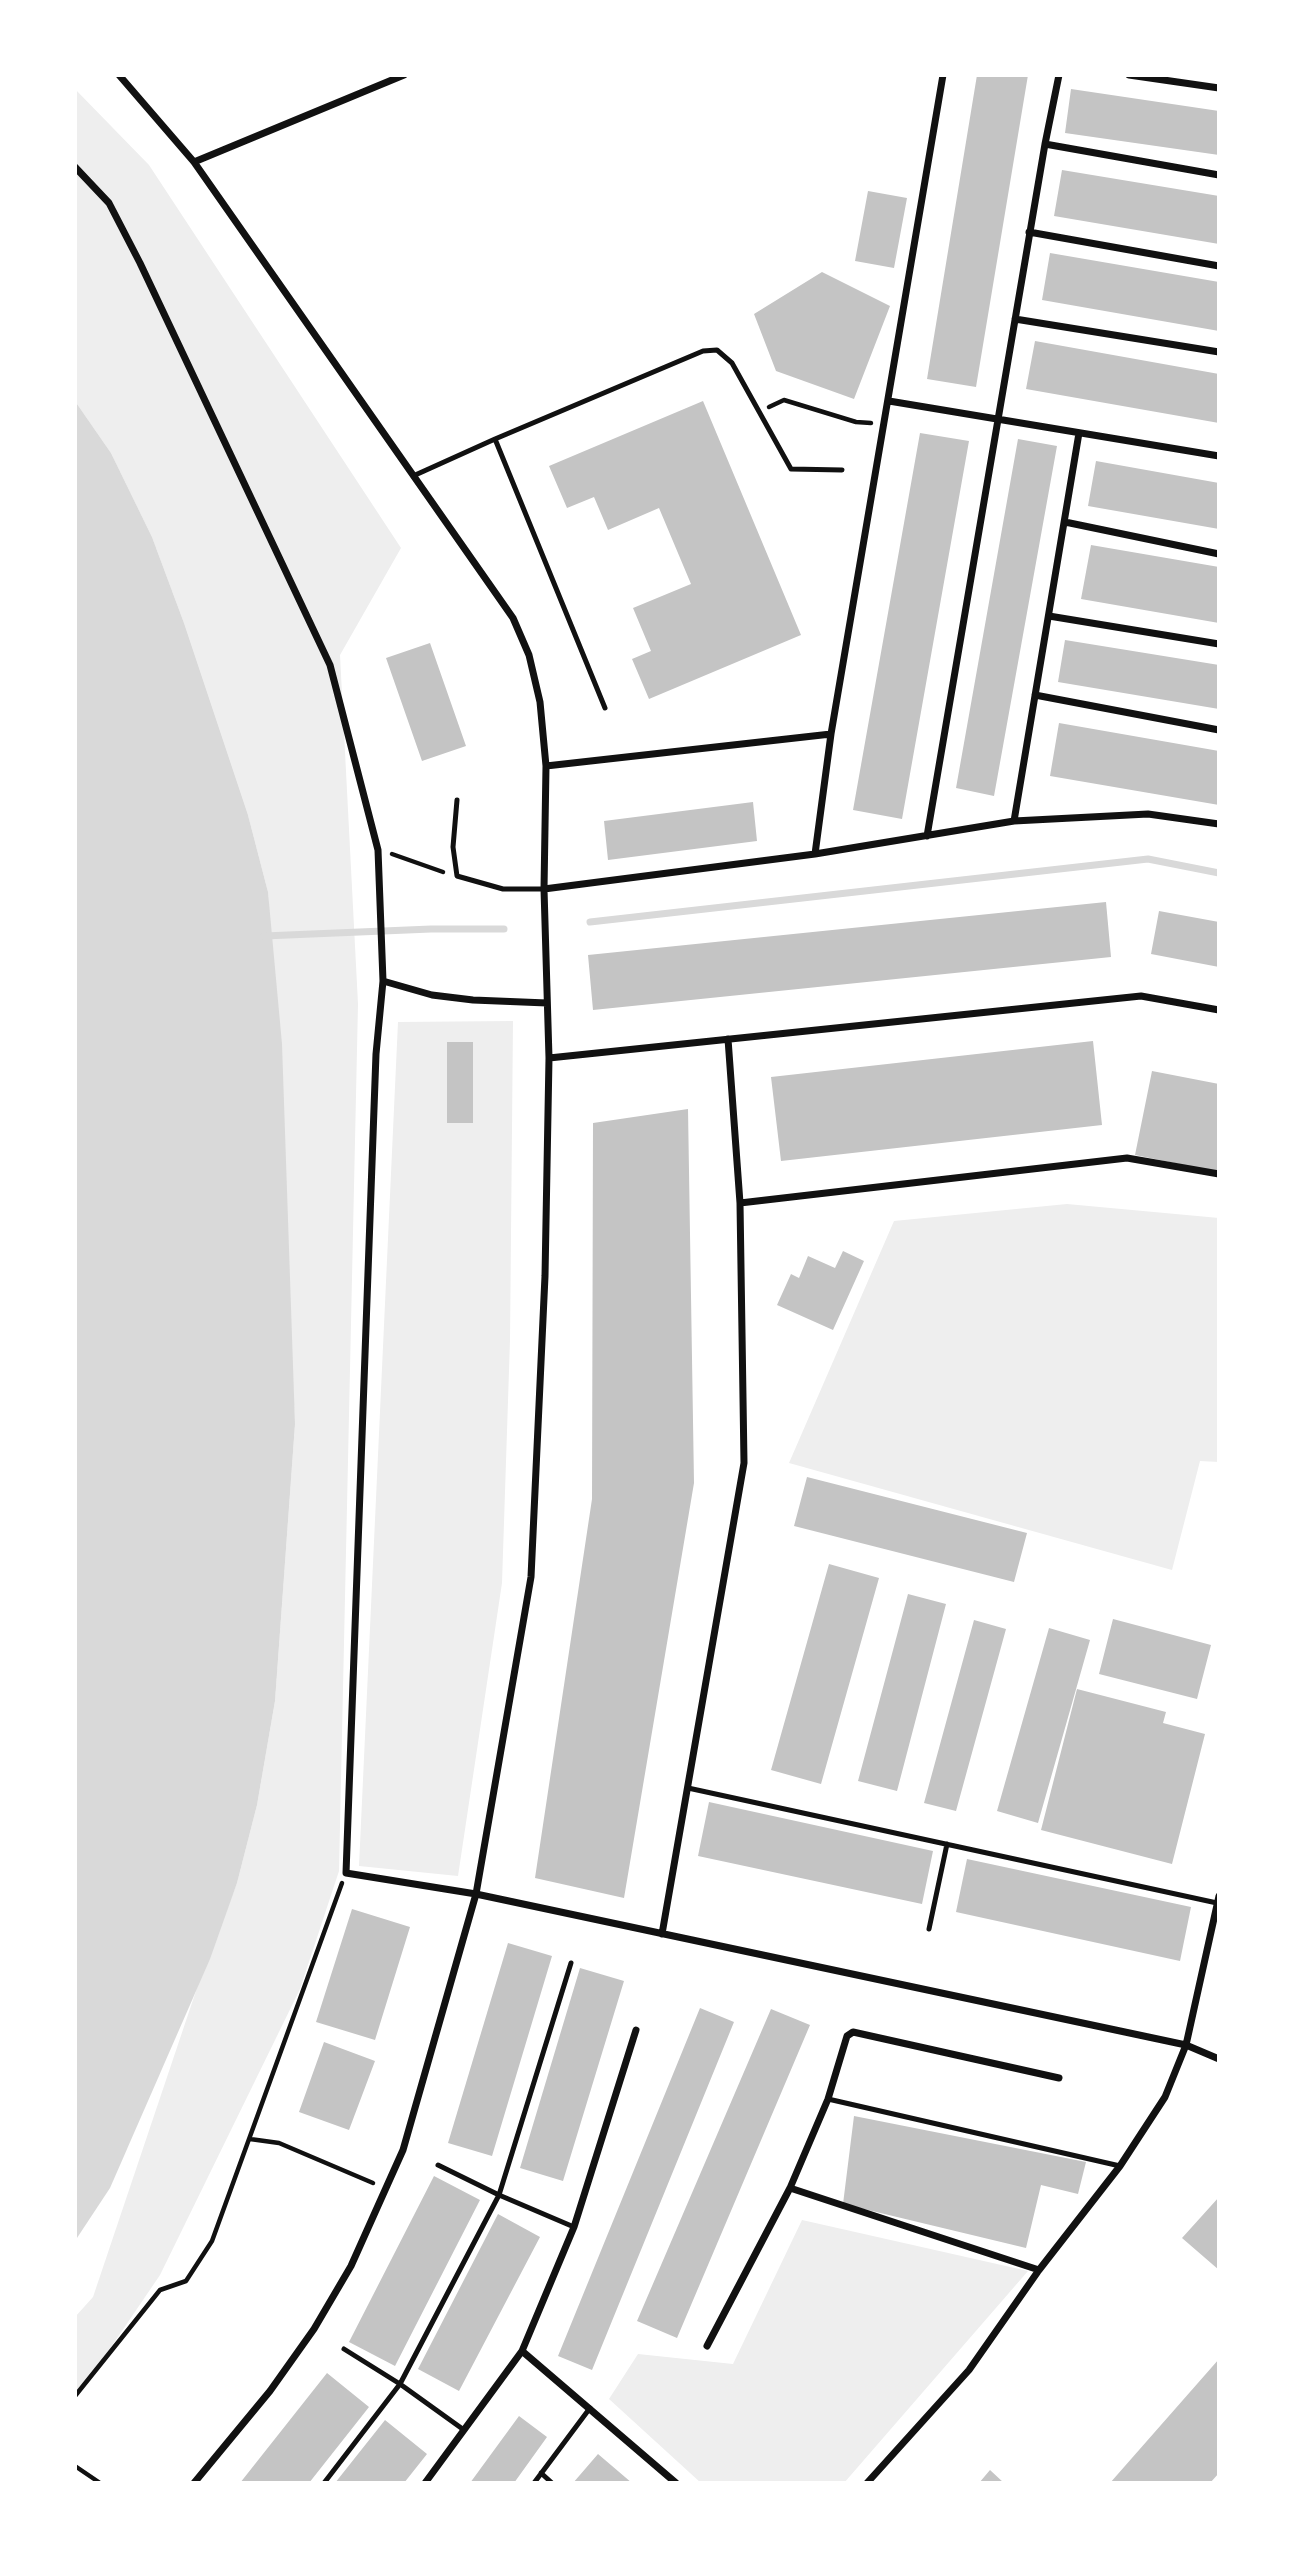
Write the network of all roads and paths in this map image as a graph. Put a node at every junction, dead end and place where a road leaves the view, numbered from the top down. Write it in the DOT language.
graph roads {
  1 [pos="118,75"];
  2 [pos="404,75"];
  3 [pos="943,75"];
  4 [pos="1059,75"];
  5 [pos="1129,75"];
  6 [pos="1219,88"];
  7 [pos="1045,144"];
  8 [pos="194,162"];
  9 [pos="75,167"];
  10 [pos="1219,175"];
  11 [pos="1029,232"];
  12 [pos="1219,266"];
  13 [pos="1014,319"];
  14 [pos="1219,352"];
  15 [pos="889,401"];
  16 [pos="759,411"];
  17 [pos="998,419"];
  18 [pos="884,424"];
  19 [pos="1079,433"];
  20 [pos="495,439"];
  21 [pos="1219,456"];
  22 [pos="842,470"];
  23 [pos="413,476"];
  24 [pos="1065,522"];
  25 [pos="1219,554"];
  26 [pos="1049,616"];
  27 [pos="1219,644"];
  28 [pos="1035,695"];
  29 [pos="605,708"];
  30 [pos="1219,730"];
  31 [pos="831,734"];
  32 [pos="546,766"];
  33 [pos="457,800"];
  34 [pos="1014,821"];
  35 [pos="1219,824"];
  36 [pos="927,836"];
  37 [pos="378,849"];
  38 [pos="815,854"];
  39 [pos="457,876"];
  40 [pos="544,889"];
  41 [pos="383,981"];
  42 [pos="547,1003"];
  43 [pos="1219,1010"];
  44 [pos="728,1039"];
  45 [pos="550,1058"];
  46 [pos="1219,1174"];
  47 [pos="740,1203"];
  48 [pos="688,1788"];
  49 [pos="947,1844"];
  50 [pos="346,1873"];
  51 [pos="476,1894"];
  52 [pos="1218,1900"];
  53 [pos="929,1929"];
  54 [pos="662,1934"];
  55 [pos="571,1963"];
  56 [pos="636,2029"];
  57 [pos="1186,2045"];
  58 [pos="1219,2059"];
  59 [pos="1059,2078"];
  60 [pos="828,2099"];
  61 [pos="250,2139"];
  62 [pos="439,2165"];
  63 [pos="1120,2166"];
  64 [pos="790,2188"];
  65 [pos="387,2189"];
  66 [pos="499,2195"];
  67 [pos="574,2227"];
  68 [pos="1039,2270"];
  69 [pos="707,2346"];
  70 [pos="344,2348"];
  71 [pos="522,2351"];
  72 [pos="400,2384"];
  73 [pos="75,2396"];
  74 [pos="590,2409"];
  75 [pos="464,2430"];
  76 [pos="75,2466"];
  77 [pos="541,2473"];
  78 [pos="100,2483"];
  79 [pos="194,2483"];
  80 [pos="324,2483"];
  81 [pos="425,2483"];
  82 [pos="534,2483"];
  83 [pos="552,2483"];
  84 [pos="676,2483"];
  85 [pos="867,2483"];
  1 -- 8 [label="street"];
  2 -- 8 [label="street"];
  3 -- 15 [label="street"];
  4 -- 7 [label="street"];
  5 -- 6 [label="street"];
  7 -- 10 [label="street"];
  7 -- 11 [label="street"];
  8 -- 23 [label="street"];
  9 -- 37 [label="street"];
  11 -- 12 [label="street"];
  11 -- 13 [label="street"];
  13 -- 14 [label="street"];
  13 -- 17 [label="street"];
  15 -- 17 [label="street"];
  15 -- 18 [label="street"];
  16 -- 18 [label="path"];
  16 -- 20 [label="lane"];
  16 -- 22 [label="lane"];
  17 -- 19 [label="street"];
  17 -- 36 [label="street"];
  18 -- 31 [label="street"];
  19 -- 21 [label="street"];
  19 -- 24 [label="street"];
  20 -- 23 [label="lane"];
  20 -- 29 [label="lane"];
  23 -- 32 [label="street"];
  24 -- 25 [label="street"];
  24 -- 26 [label="street"];
  26 -- 27 [label="street"];
  26 -- 28 [label="street"];
  28 -- 30 [label="street"];
  28 -- 34 [label="street"];
  31 -- 32 [label="street"];
  31 -- 38 [label="street"];
  32 -- 40 [label="street"];
  33 -- 39 [label="lane"];
  34 -- 35 [label="street"];
  34 -- 36 [label="street"];
  36 -- 38 [label="street"];
  37 -- 39 [label="path"];
  37 -- 41 [label="street"];
  38 -- 40 [label="street"];
  39 -- 40 [label="lane"];
  40 -- 42 [label="street"];
  41 -- 42 [label="street"];
  41 -- 50 [label="street"];
  42 -- 45 [label="street"];
  43 -- 44 [label="street"];
  44 -- 45 [label="street"];
  44 -- 47 [label="street"];
  45 -- 51 [label="street"];
  46 -- 47 [label="street"];
  47 -- 48 [label="street"];
  48 -- 49 [label="lane"];
  48 -- 54 [label="street"];
  49 -- 52 [label="lane"];
  49 -- 53 [label="lane"];
  50 -- 51 [label="street"];
  50 -- 61 [label="path"];
  51 -- 54 [label="street"];
  51 -- 65 [label="street"];
  52 -- 57 [label="street"];
  54 -- 57 [label="street"];
  55 -- 66 [label="lane"];
  56 -- 67 [label="street"];
  57 -- 58 [label="street"];
  57 -- 63 [label="street"];
  59 -- 60 [label="street"];
  60 -- 63 [label="lane"];
  60 -- 64 [label="street"];
  61 -- 65 [label="path"];
  61 -- 73 [label="path"];
  62 -- 66 [label="lane"];
  63 -- 68 [label="street"];
  64 -- 68 [label="street"];
  64 -- 69 [label="street"];
  65 -- 79 [label="street"];
  66 -- 67 [label="lane"];
  66 -- 72 [label="lane"];
  67 -- 71 [label="street"];
  68 -- 85 [label="street"];
  70 -- 72 [label="lane"];
  71 -- 74 [label="street"];
  71 -- 75 [label="street"];
  72 -- 75 [label="lane"];
  72 -- 80 [label="lane"];
  74 -- 77 [label="lane"];
  74 -- 84 [label="street"];
  75 -- 81 [label="street"];
  76 -- 78 [label="path"];
  77 -- 82 [label="lane"];
  77 -- 83 [label="lane"];
}
